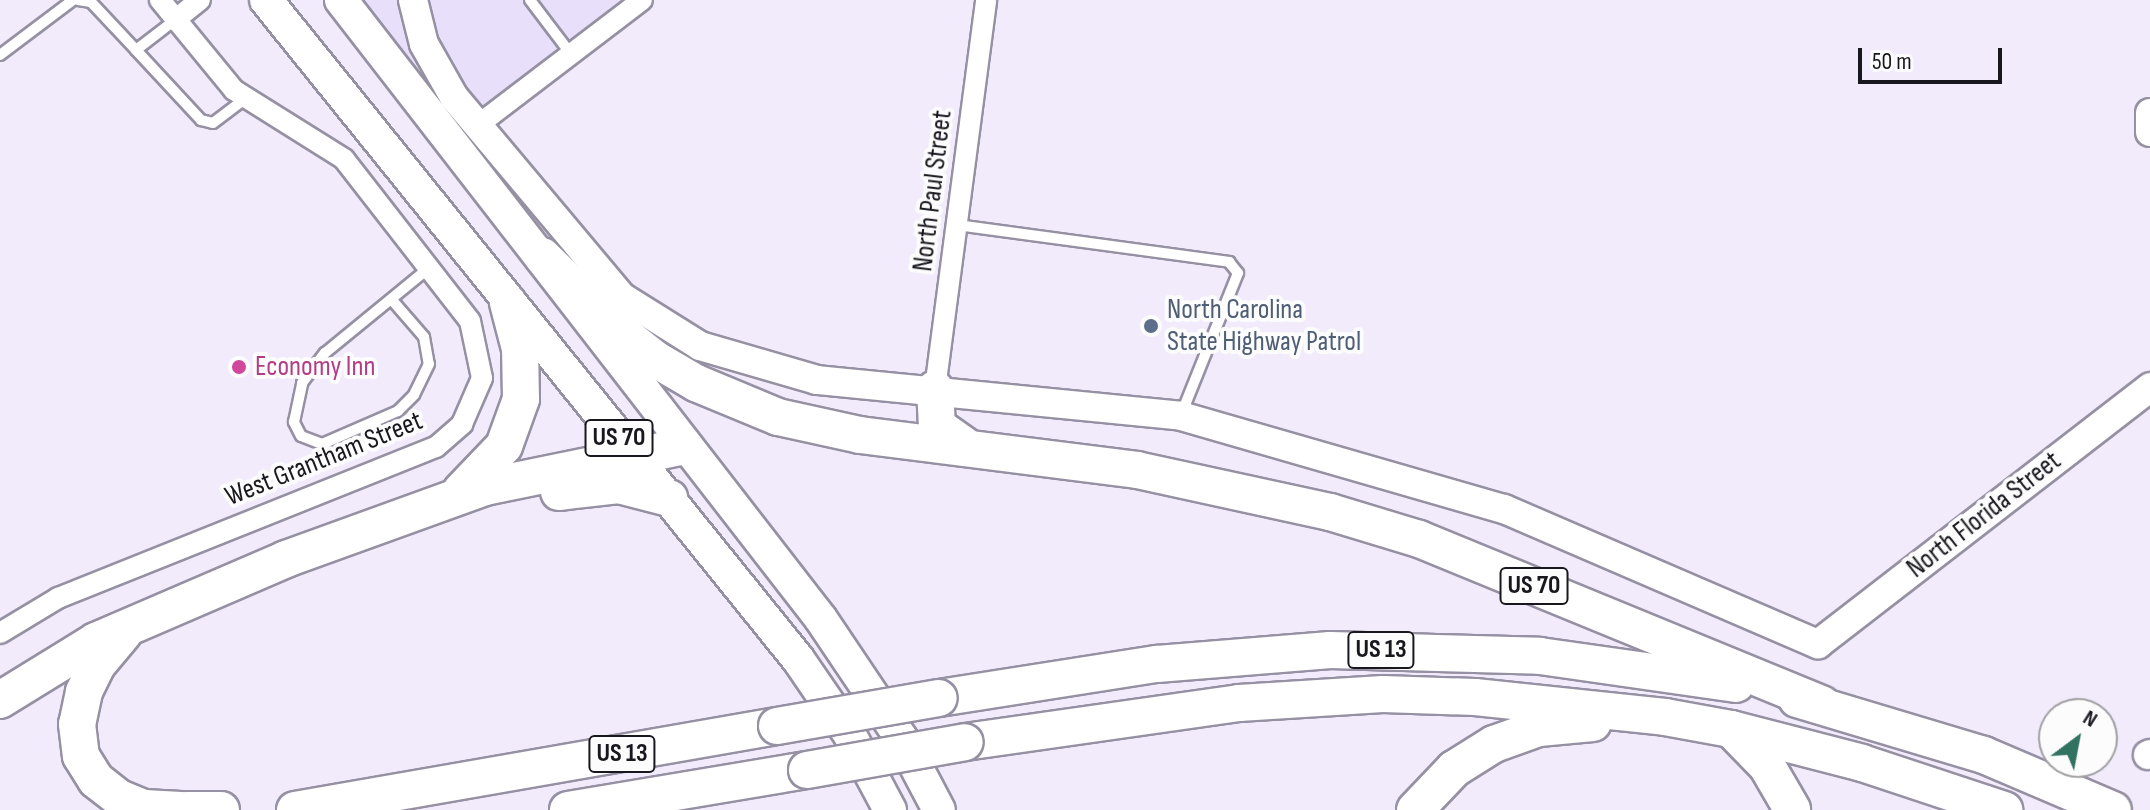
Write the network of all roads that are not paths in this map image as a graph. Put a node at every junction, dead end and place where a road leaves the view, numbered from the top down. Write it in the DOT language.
graph roads {
  1 [pos="75,0"];
  2 [pos="160,0"];
  3 [pos="200,0"];
  4 [pos="266,0"];
  5 [pos="341,0"];
  6 [pos="413,0"];
  7 [pos="642,0"];
  8 [pos="986,0"];
  9 [pos="535,2"];
  10 [pos="175,20"];
  11 [pos="136,50"];
  12 [pos="571,54"];
  13 [pos="0,55"];
  14 [pos="246,98"];
  15 [pos="2150,113"];
  16 [pos="478,125"];
  17 [pos="2150,132"];
  18 [pos="957,225"];
  19 [pos="542,256"];
  20 [pos="429,268"];
  21 [pos="392,300"];
  22 [pos="508,303"];
  23 [pos="2150,387"];
  24 [pos="935,389"];
  25 [pos="1181,416"];
  26 [pos="964,445"];
  27 [pos="684,446"];
  28 [pos="633,454"];
  29 [pos="669,498"];
  30 [pos="427,512"];
  31 [pos="127,630"];
  32 [pos="0,633"];
  33 [pos="0,700"];
  34 [pos="1821,704"];
  35 [pos="1665,717"];
  36 [pos="1731,729"];
  37 [pos="1834,755"];
  38 [pos="610,805"];
  39 [pos="181,810"];
  40 [pos="187,810"];
  41 [pos="221,810"];
  42 [pos="295,810"];
  43 [pos="568,810"];
  44 [pos="890,810"];
  45 [pos="939,810"];
  46 [pos="1415,810"];
  47 [pos="1792,810"];
  48 [pos="2004,810"];
  49 [pos="2113,810"];
  1 -- 11 [label="lane"];
  1 -- 13 [label="lane"];
  2 -- 10 [label="street, West Grantham Street"];
  3 -- 10 [label="street"];
  4 -- 22 [label="main road, US 70"];
  5 -- 19 [label="main road"];
  6 -- 16 [label="street"];
  7 -- 12 [label="street"];
  8 -- 18 [label="street, North Paul Street"];
  9 -- 12 [label="lane"];
  10 -- 11 [label="lane"];
  10 -- 14 [label="street, West Grantham Street"];
  11 -- 14 [label="lane"];
  12 -- 16 [label="street"];
  14 -- 20 [label="street, West Grantham Street"];
  15 -- 17 [label="street"];
  16 -- 24 [label="street"];
  18 -- 24 [label="street, North Paul Street"];
  18 -- 25 [label="lane"];
  19 -- 26 [label="highway"];
  19 -- 27 [label="main road"];
  20 -- 21 [label="lane"];
  20 -- 32 [label="street, West Grantham Street"];
  21 -- 21 [label="lane"];
  22 -- 28 [label="main road, US 70"];
  22 -- 30 [label="highway"];
  23 -- 25 [label="street, North Florida Street"];
  24 -- 25 [label="street"];
  24 -- 26 [label="highway"];
  26 -- 34 [label="highway, US 70"];
  27 -- 28 [label="highway"];
  27 -- 45 [label="main road"];
  28 -- 29 [label="main road, US 70"];
  28 -- 30 [label="highway"];
  29 -- 30 [label="highway"];
  29 -- 44 [label="main road, US 70"];
  30 -- 31 [label="highway"];
  31 -- 33 [label="highway"];
  31 -- 39 [label="highway"];
  34 -- 42 [label="highway, US 13, bridge"];
  34 -- 49 [label="highway, US 13"];
  35 -- 36 [label="highway, US 13"];
  35 -- 38 [label="highway, US 13, bridge"];
  35 -- 46 [label="highway"];
  36 -- 37 [label="highway, US 13"];
  36 -- 47 [label="highway"];
  37 -- 47 [label="highway"];
  37 -- 48 [label="highway, US 13"];
  38 -- 43 [label="highway, US 13"];
  40 -- 41 [label="highway"];
}
